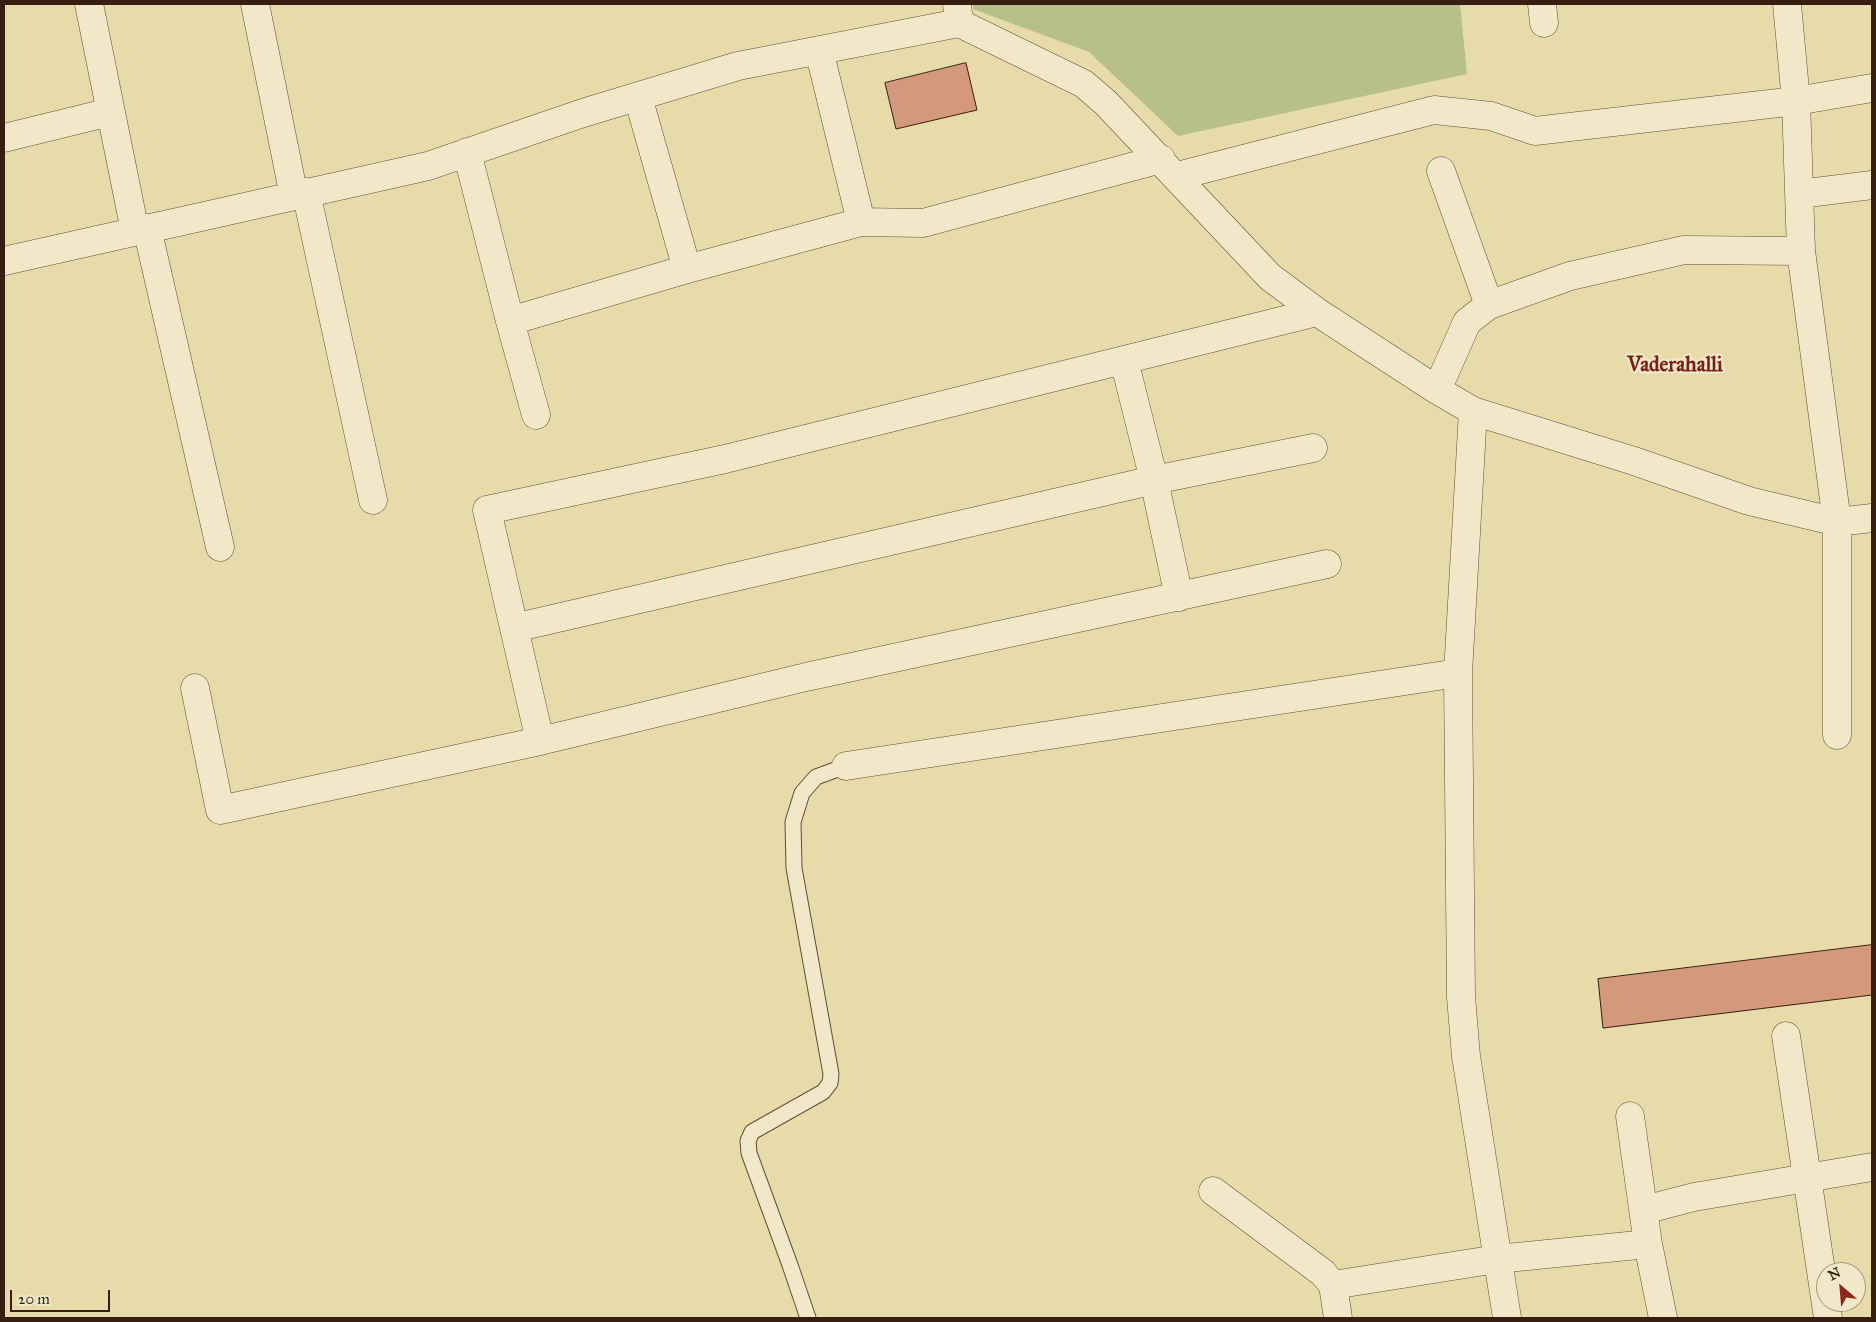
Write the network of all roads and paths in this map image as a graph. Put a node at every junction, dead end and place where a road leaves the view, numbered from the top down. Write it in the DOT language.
graph roads {
  1 [pos="89,4"];
  2 [pos="254,4"];
  3 [pos="1787,4"];
  4 [pos="958,13"];
  5 [pos="819,50"];
  6 [pos="1872,88"];
  7 [pos="638,96"];
  8 [pos="1796,102"];
  9 [pos="110,112"];
  10 [pos="4,138"];
  11 [pos="467,152"];
  12 [pos="1169,168"];
  13 [pos="1441,171"];
  14 [pos="1872,184"];
  15 [pos="300,194"];
  16 [pos="1799,194"];
  17 [pos="861,222"];
  18 [pos="141,230"];
  19 [pos="1801,251"];
  20 [pos="4,261"];
  21 [pos="687,269"];
  22 [pos="1489,305"];
  23 [pos="1317,312"];
  24 [pos="510,320"];
  25 [pos="1124,360"];
  26 [pos="1437,390"];
  27 [pos="1473,411"];
  28 [pos="536,415"];
  29 [pos="1312,448"];
  30 [pos="1154,480"];
  31 [pos="373,500"];
  32 [pos="1872,518"];
  33 [pos="1837,522"];
  34 [pos="220,547"];
  35 [pos="1327,564"];
  36 [pos="1179,597"];
  37 [pos="514,628"];
  38 [pos="1458,672"];
  39 [pos="195,688"];
  40 [pos="1837,735"];
  41 [pos="540,741"];
  42 [pos="846,766"];
  43 [pos="1786,1036"];
  44 [pos="1630,1116"];
  45 [pos="1872,1167"];
  46 [pos="1806,1178"];
  47 [pos="1213,1191"];
  48 [pos="1644,1210"];
  49 [pos="1648,1244"];
  50 [pos="1497,1259"];
  51 [pos="1333,1285"];
  52 [pos="808,1318"];
  53 [pos="1338,1318"];
  54 [pos="1507,1318"];
  55 [pos="1663,1318"];
  56 [pos="1828,1318"];
  1 -- 9 [label="street"];
  2 -- 15 [label="street"];
  3 -- 8 [label="street"];
  4 -- 5 [label="street"];
  4 -- 12 [label="street"];
  5 -- 7 [label="street"];
  5 -- 17 [label="street"];
  6 -- 8 [label="street"];
  7 -- 11 [label="street"];
  7 -- 21 [label="street"];
  8 -- 12 [label="street"];
  8 -- 16 [label="street"];
  9 -- 10 [label="street"];
  9 -- 18 [label="street"];
  11 -- 15 [label="street"];
  11 -- 24 [label="street"];
  12 -- 17 [label="street"];
  12 -- 23 [label="street"];
  13 -- 22 [label="street"];
  14 -- 16 [label="street"];
  15 -- 18 [label="street"];
  15 -- 31 [label="street"];
  16 -- 19 [label="street"];
  17 -- 21 [label="street"];
  18 -- 20 [label="street"];
  18 -- 34 [label="street"];
  19 -- 22 [label="street"];
  19 -- 33 [label="street"];
  21 -- 24 [label="street"];
  22 -- 26 [label="street"];
  23 -- 25 [label="street"];
  23 -- 26 [label="street"];
  24 -- 28 [label="street"];
  25 -- 30 [label="street"];
  25 -- 37 [label="street"];
  26 -- 27 [label="street"];
  27 -- 33 [label="street"];
  27 -- 38 [label="street"];
  29 -- 30 [label="street"];
  30 -- 36 [label="street"];
  30 -- 37 [label="street"];
  32 -- 33 [label="street"];
  33 -- 40 [label="street"];
  35 -- 36 [label="street"];
  36 -- 41 [label="street"];
  37 -- 41 [label="street"];
  38 -- 42 [label="street"];
  38 -- 50 [label="street"];
  39 -- 41 [label="street"];
  42 -- 52 [label="lane"];
  43 -- 46 [label="street"];
  44 -- 48 [label="street"];
  45 -- 46 [label="street"];
  46 -- 48 [label="street"];
  46 -- 56 [label="street"];
  47 -- 51 [label="street"];
  48 -- 49 [label="street"];
  49 -- 50 [label="street"];
  49 -- 55 [label="street"];
  50 -- 51 [label="street"];
  50 -- 54 [label="street"];
  51 -- 53 [label="street"];
}
